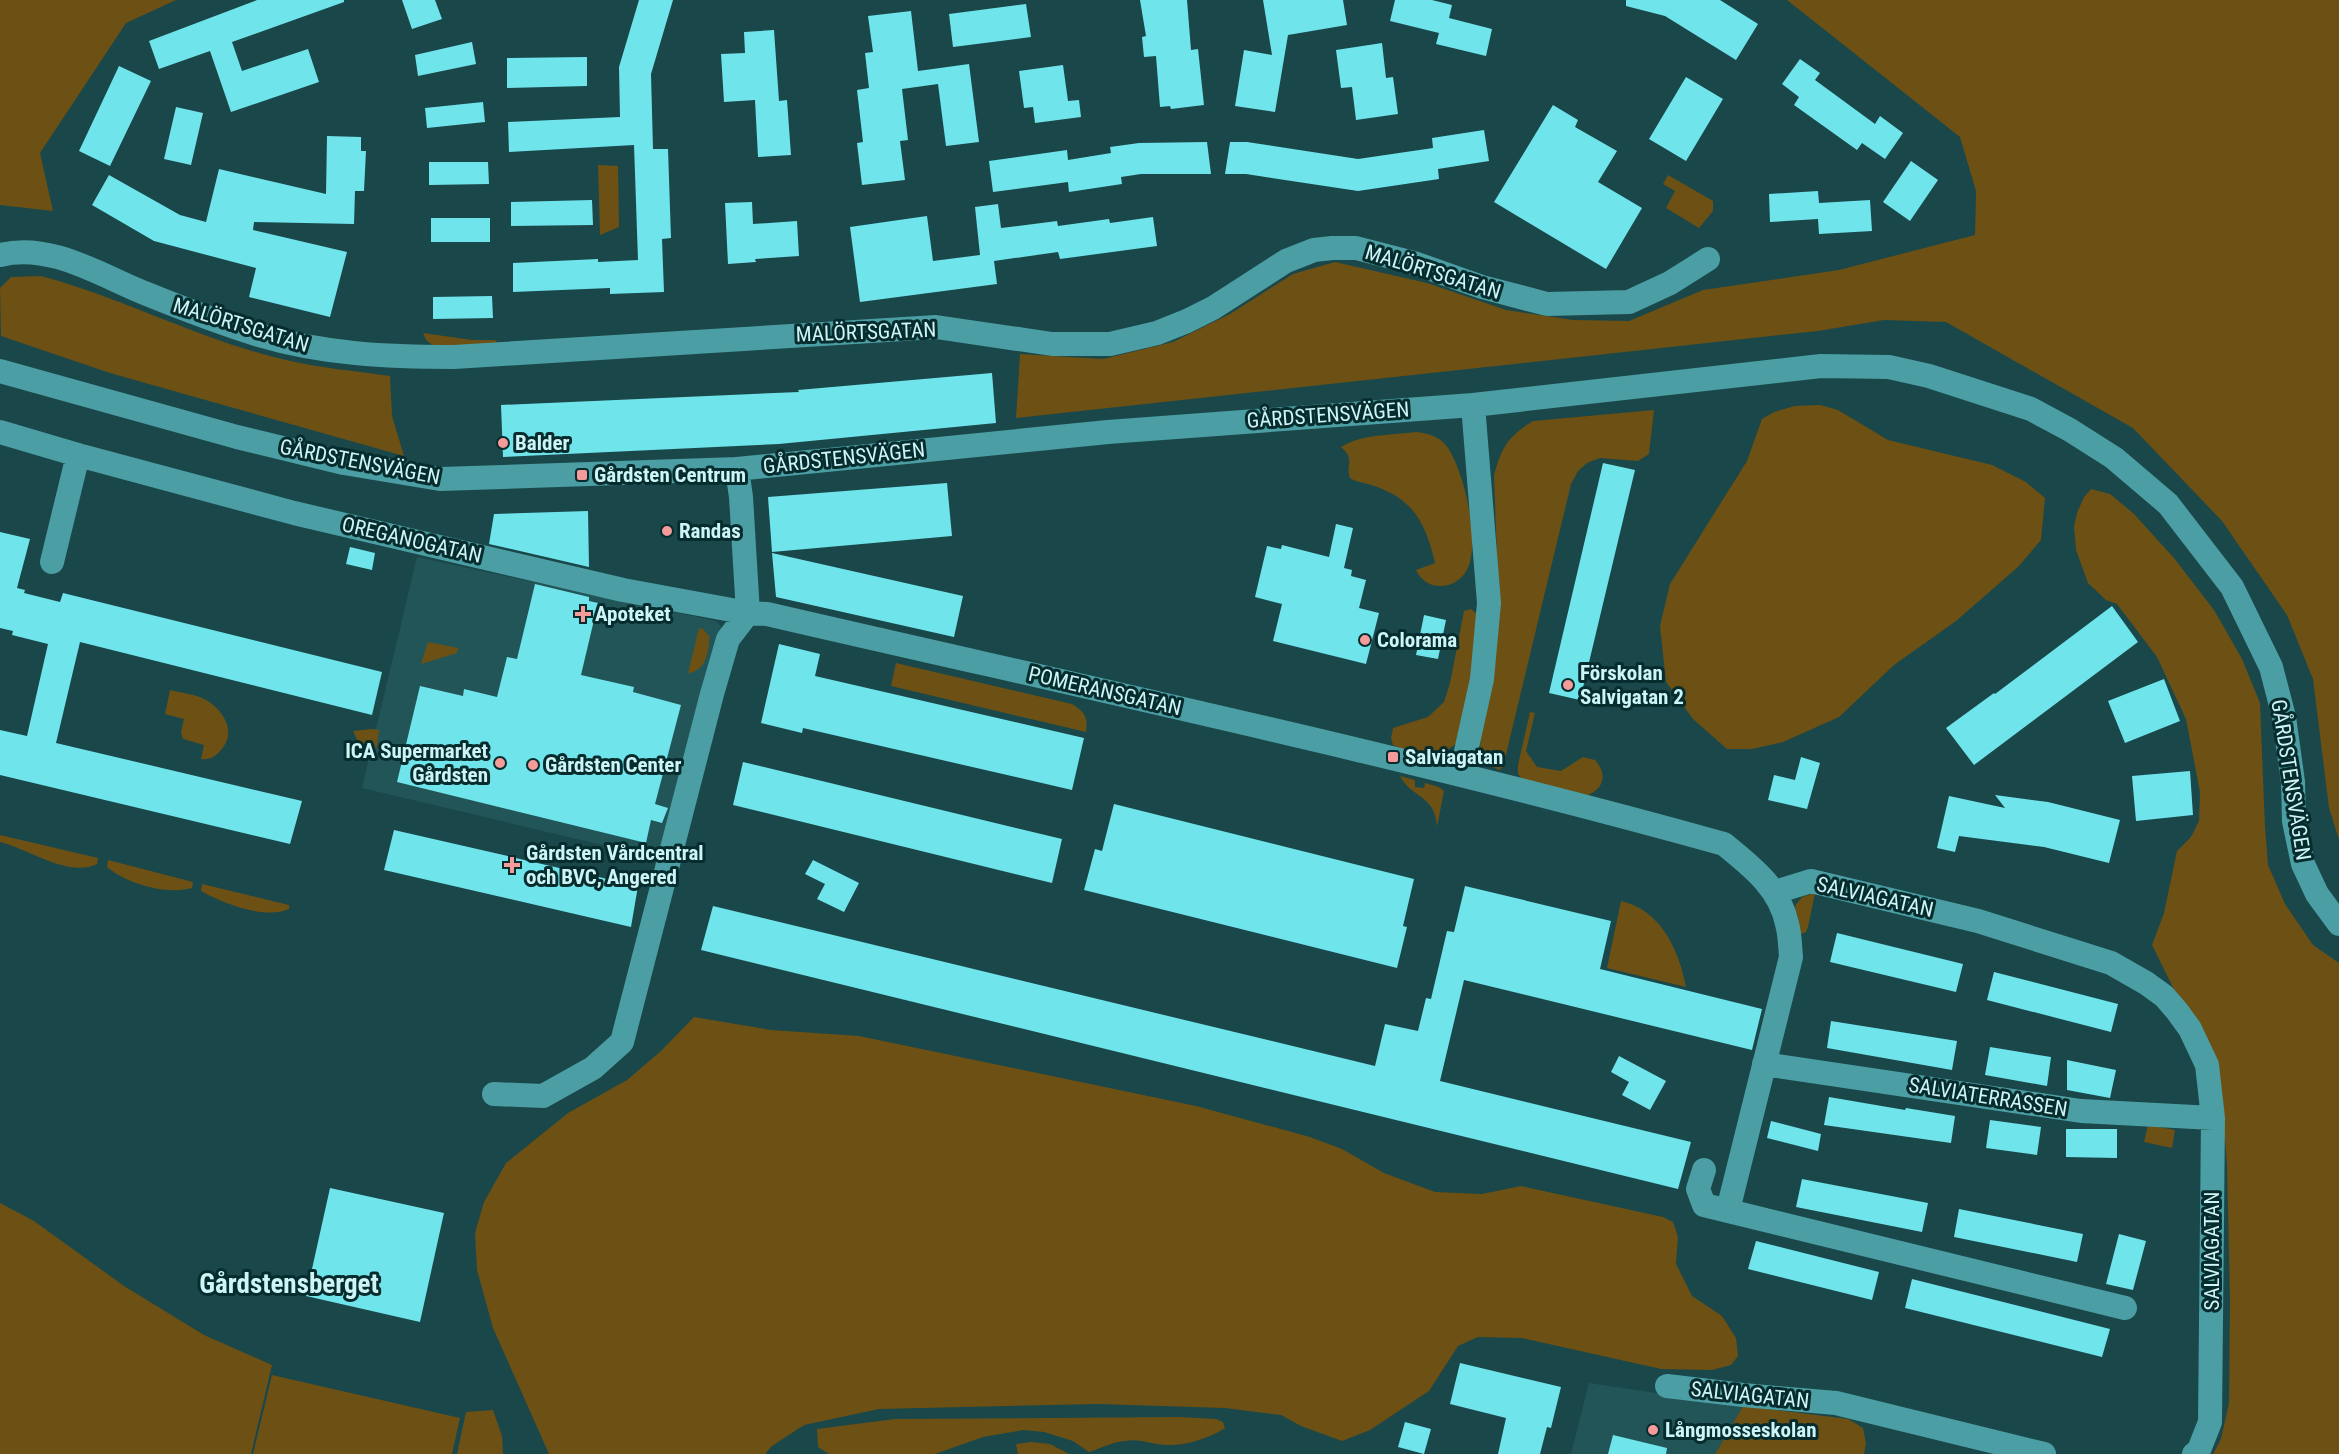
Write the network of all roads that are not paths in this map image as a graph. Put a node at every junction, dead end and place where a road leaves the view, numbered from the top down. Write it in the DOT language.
graph roads {
  1 [pos="0,255"];
  2 [pos="1707,260"];
  3 [pos="0,371"];
  4 [pos="1473,405"];
  5 [pos="0,432"];
  6 [pos="78,455"];
  7 [pos="736,469"];
  8 [pos="52,562"];
  9 [pos="748,613"];
  10 [pos="1461,774"];
  11 [pos="1775,892"];
  12 [pos="2339,924"];
  13 [pos="1764,1064"];
  14 [pos="494,1094"];
  15 [pos="2213,1118"];
  16 [pos="1704,1170"];
  17 [pos="1728,1210"];
  18 [pos="2126,1308"];
  19 [pos="1667,1386"];
  20 [pos="2044,1454"];
  21 [pos="2194,1454"];
  1 -- 2 [label="street, MALÖRTSGATAN"];
  3 -- 7 [label="street, GÅRDSTENSVÄGEN"];
  4 -- 7 [label="street, GÅRDSTENSVÄGEN"];
  4 -- 10 [label="street"];
  4 -- 12 [label="street, GÅRDSTENSVÄGEN"];
  5 -- 6 [label="street, OREGANOGATAN"];
  6 -- 8 [label="street"];
  6 -- 9 [label="street, OREGANOGATAN"];
  7 -- 9 [label="street"];
  9 -- 10 [label="street, POMERANSGATAN"];
  9 -- 14 [label="street"];
  10 -- 11 [label="street"];
  11 -- 13 [label="street"];
  11 -- 15 [label="street, SALVIAGATAN"];
  13 -- 15 [label="street, SALVIATERRASSEN"];
  13 -- 17 [label="street"];
  15 -- 21 [label="street, SALVIAGATAN"];
  16 -- 17 [label="street"];
  17 -- 18 [label="street"];
  19 -- 20 [label="street, SALVIAGATAN"];
}
